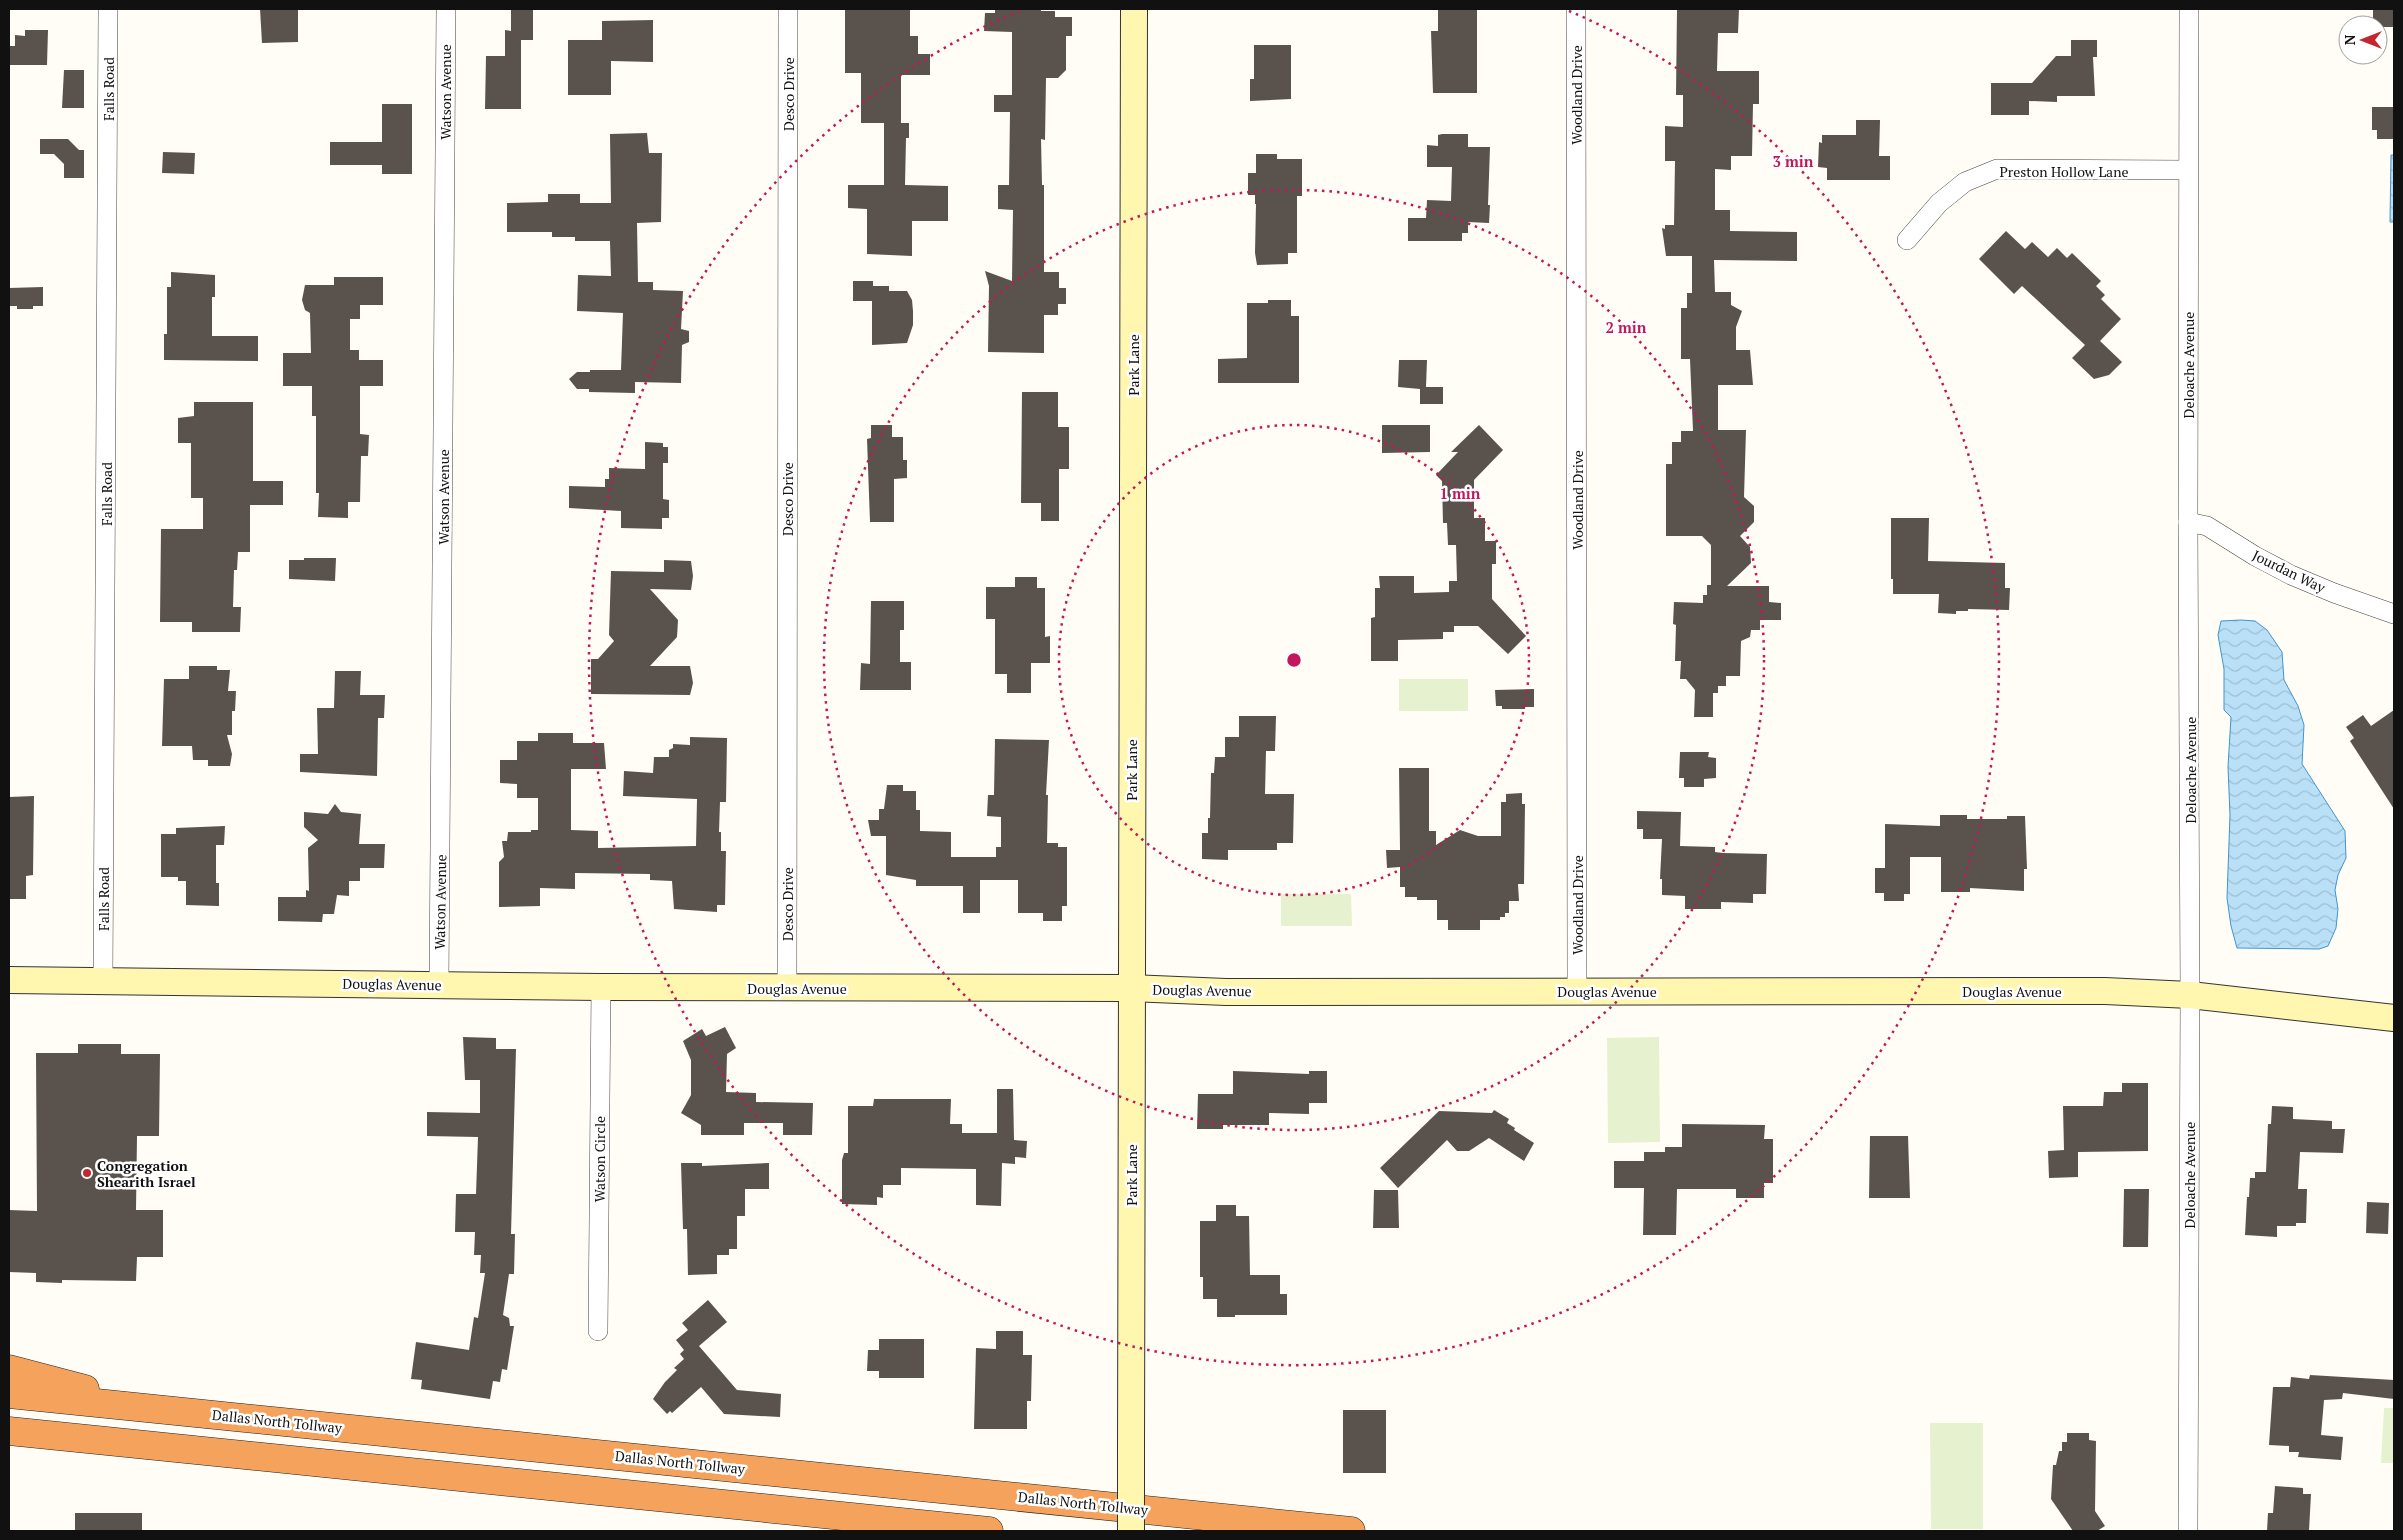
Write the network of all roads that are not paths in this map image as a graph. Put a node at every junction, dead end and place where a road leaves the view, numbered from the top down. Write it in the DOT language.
graph roads {
  1 [pos="108,9"];
  2 [pos="446,9"];
  3 [pos="788,9"];
  4 [pos="1134,9"];
  5 [pos="1576,9"];
  6 [pos="2189,9"];
  7 [pos="2188,170"];
  8 [pos="1906,240"];
  9 [pos="2188,522"];
  10 [pos="2394,614"];
  11 [pos="9,980"];
  12 [pos="103,980"];
  13 [pos="439,984"];
  14 [pos="601,988"];
  15 [pos="787,988"];
  16 [pos="1130,988"];
  17 [pos="1577,991"];
  18 [pos="2190,995"];
  19 [pos="2394,1018"];
  20 [pos="598,1331"];
  21 [pos="9,1368"];
  22 [pos="9,1394"];
  23 [pos="161,1410"];
  24 [pos="9,1431"];
  25 [pos="102,1441"];
  26 [pos="9,1446"];
  27 [pos="989,1531"];
  28 [pos="1131,1531"];
  29 [pos="1351,1531"];
  30 [pos="2188,1531"];
  1 -- 12 [label="street, Falls Road"];
  2 -- 13 [label="street, Watson Avenue"];
  3 -- 15 [label="street, Desco Drive"];
  4 -- 16 [label="street, Park Lane"];
  5 -- 17 [label="street, Woodland Drive"];
  6 -- 7 [label="street, Deloache Avenue"];
  7 -- 8 [label="street, Preston Hollow Lane"];
  7 -- 9 [label="street, Deloache Avenue"];
  9 -- 10 [label="street, Jourdan Way"];
  9 -- 18 [label="street, Deloache Avenue"];
  11 -- 12 [label="street, Douglas Avenue"];
  12 -- 13 [label="street, Douglas Avenue"];
  13 -- 14 [label="street, Douglas Avenue"];
  14 -- 15 [label="street, Douglas Avenue"];
  14 -- 20 [label="street, Watson Circle"];
  15 -- 16 [label="street, Douglas Avenue"];
  16 -- 17 [label="street, Douglas Avenue"];
  16 -- 28 [label="street, Park Lane, bridge"];
  17 -- 18 [label="street, Douglas Avenue"];
  18 -- 19 [label="street, Douglas Avenue"];
  18 -- 30 [label="street, Deloache Avenue"];
  21 -- 23 [label="highway"];
  22 -- 23 [label="highway, Dallas North Tollway"];
  23 -- 29 [label="highway, Dallas North Tollway"];
  24 -- 25 [label="highway"];
  25 -- 26 [label="highway"];
  25 -- 27 [label="highway"];
}
